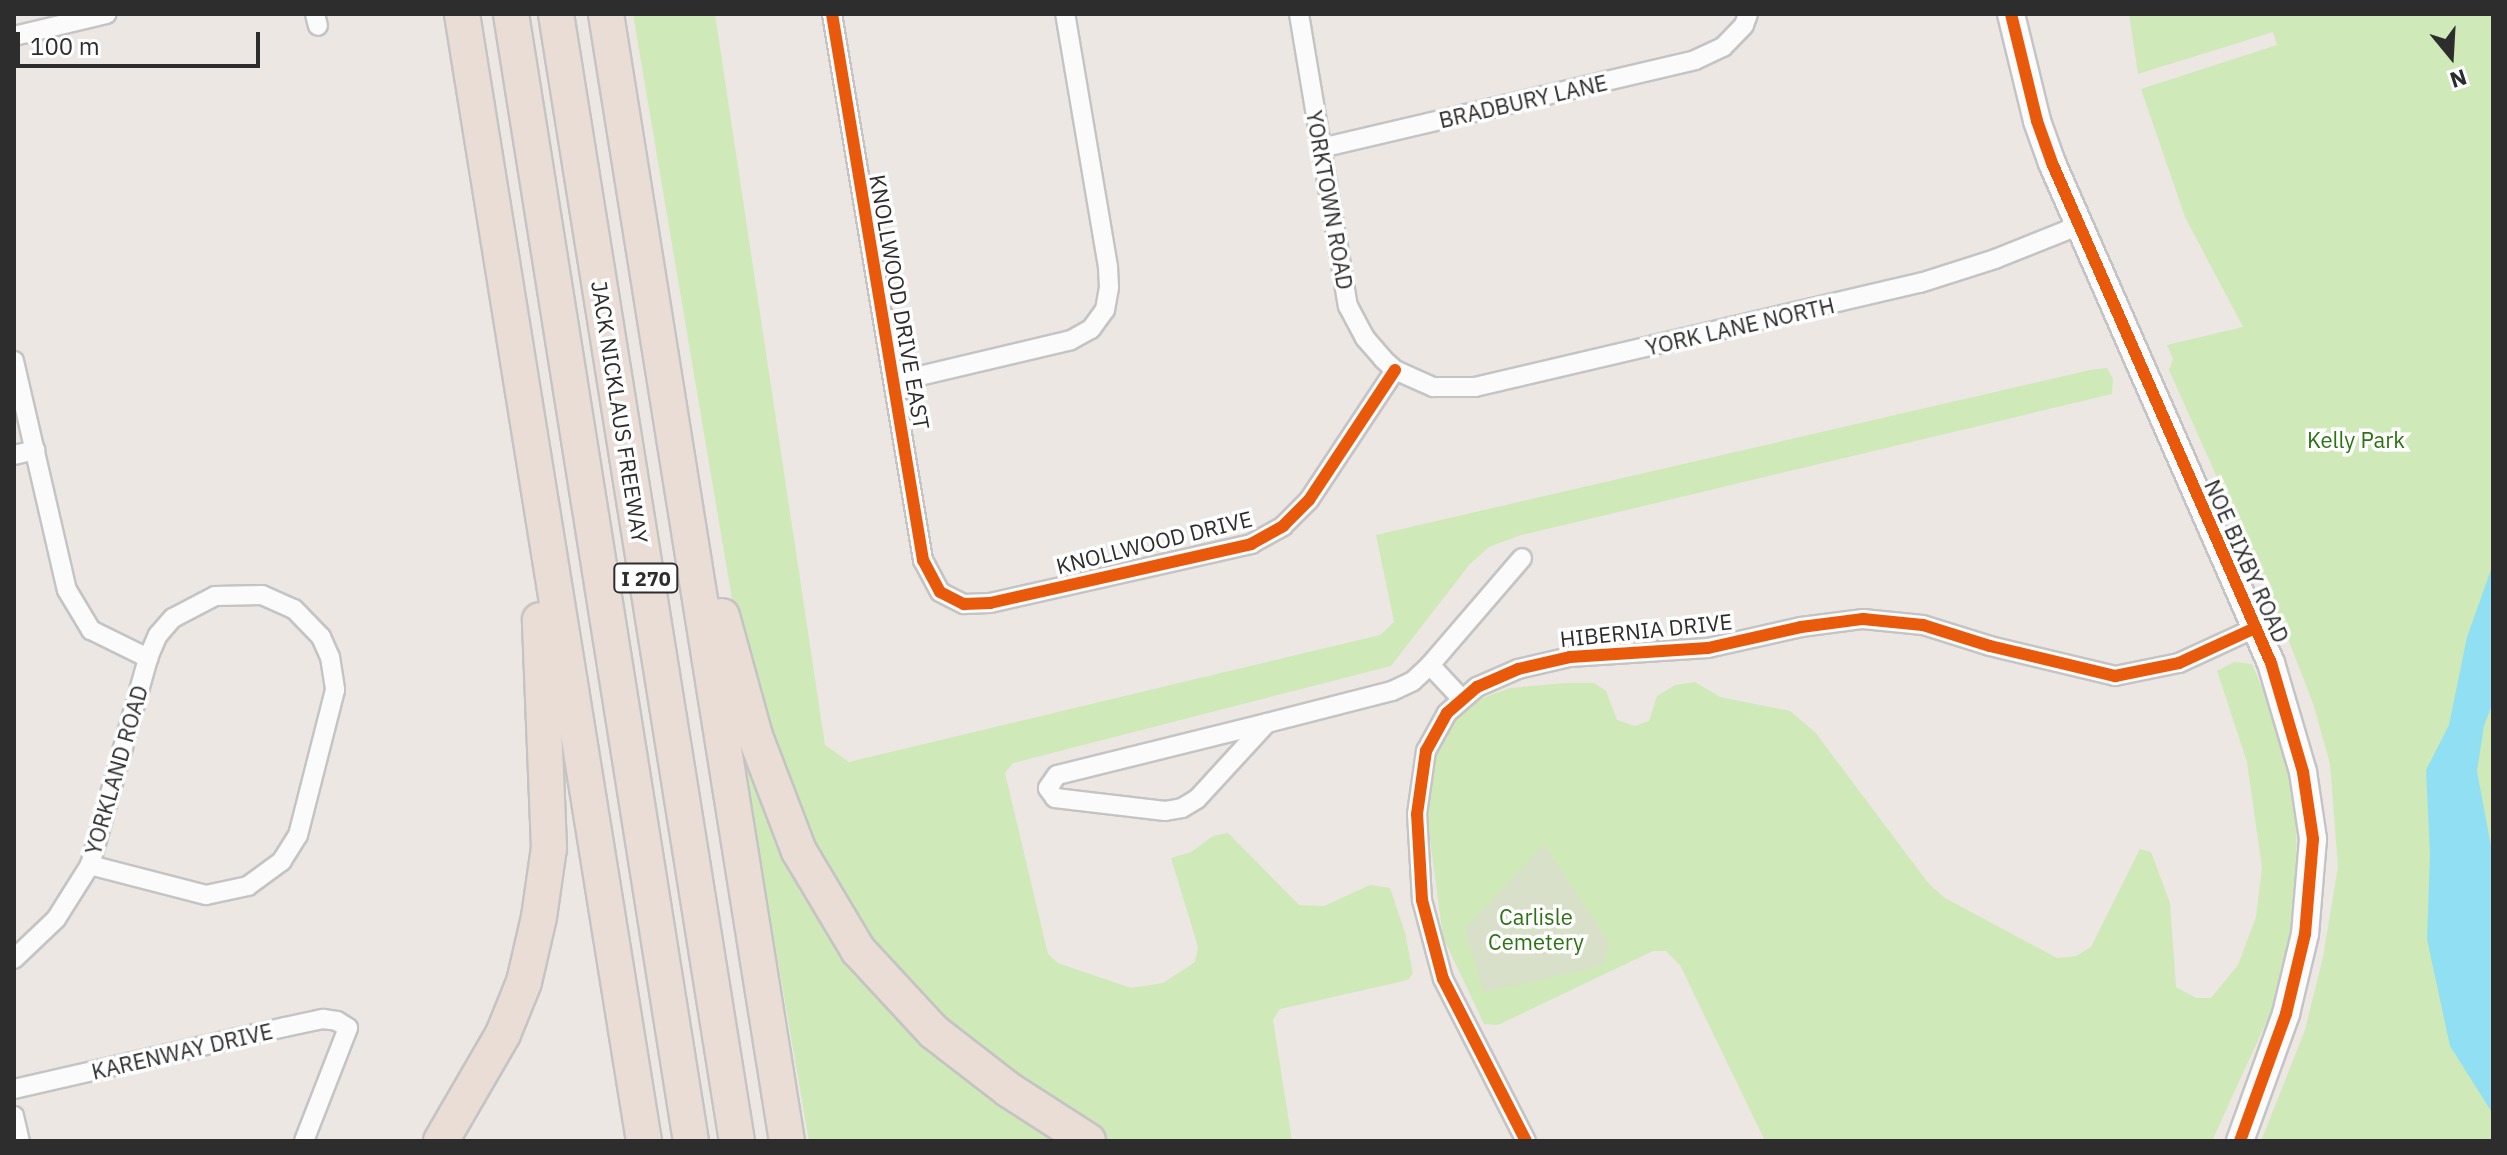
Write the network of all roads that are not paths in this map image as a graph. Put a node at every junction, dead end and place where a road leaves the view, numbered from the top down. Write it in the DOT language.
graph roads {
  1 [pos="106,14"];
  2 [pos="462,14"];
  3 [pos="511,14"];
  4 [pos="556,14"];
  5 [pos="606,14"];
  6 [pos="832,14"];
  7 [pos="1065,14"];
  8 [pos="1299,14"];
  9 [pos="1748,14"];
  10 [pos="2011,14"];
  11 [pos="14,36"];
  12 [pos="1321,148"];
  13 [pos="2080,225"];
  14 [pos="14,361"];
  15 [pos="1395,370"];
  16 [pos="894,382"];
  17 [pos="35,450"];
  18 [pos="14,455"];
  19 [pos="678,462"];
  20 [pos="541,500"];
  21 [pos="1522,558"];
  22 [pos="940,592"];
  23 [pos="2255,628"];
  24 [pos="148,658"];
  25 [pos="1430,665"];
  26 [pos="1461,698"];
  27 [pos="1267,723"];
  28 [pos="90,865"];
  29 [pos="14,959"];
  30 [pos="14,1089"];
  31 [pos="14,1116"];
  32 [pos="20,1141"];
  33 [pos="304,1141"];
  34 [pos="441,1141"];
  35 [pos="644,1141"];
  36 [pos="691,1141"];
  37 [pos="737,1141"];
  38 [pos="787,1141"];
  39 [pos="1088,1141"];
  40 [pos="1526,1141"];
  41 [pos="2240,1141"];
  1 -- 11 [label="street"];
  2 -- 20 [label="highway"];
  3 -- 36 [label="highway, JACK NICKLAUS FREEWAY / I 270"];
  4 -- 37 [label="highway, JACK NICKLAUS FREEWAY / I 270"];
  5 -- 19 [label="highway"];
  6 -- 16 [label="street, KNOLLWOOD DRIVE EAST"];
  7 -- 16 [label="street"];
  8 -- 12 [label="street, YORKTOWN ROAD"];
  9 -- 12 [label="street, BRADBURY LANE"];
  10 -- 13 [label="street, NOE BIXBY ROAD"];
  12 -- 15 [label="street, YORKTOWN ROAD"];
  13 -- 15 [label="street, YORK LANE NORTH"];
  13 -- 23 [label="street, NOE BIXBY ROAD"];
  14 -- 17 [label="street, YORKLAND ROAD"];
  15 -- 22 [label="street, KNOLLWOOD DRIVE"];
  16 -- 22 [label="street, KNOLLWOOD DRIVE EAST"];
  17 -- 18 [label="street"];
  17 -- 24 [label="street, YORKLAND ROAD"];
  19 -- 38 [label="highway"];
  19 -- 39 [label="highway"];
  20 -- 34 [label="highway"];
  20 -- 35 [label="highway"];
  21 -- 25 [label="street"];
  23 -- 26 [label="street, HIBERNIA DRIVE"];
  23 -- 41 [label="street, NOE BIXBY ROAD"];
  24 -- 28 [label="street, YORKLAND ROAD"];
  24 -- 28 [label="street"];
  25 -- 26 [label="street"];
  25 -- 27 [label="street"];
  26 -- 40 [label="street, HIBERNIA DRIVE"];
  27 -- 27 [label="street"];
  28 -- 29 [label="street, YORKLAND ROAD"];
  30 -- 33 [label="street, KARENWAY DRIVE"];
  31 -- 32 [label="street"];
}
